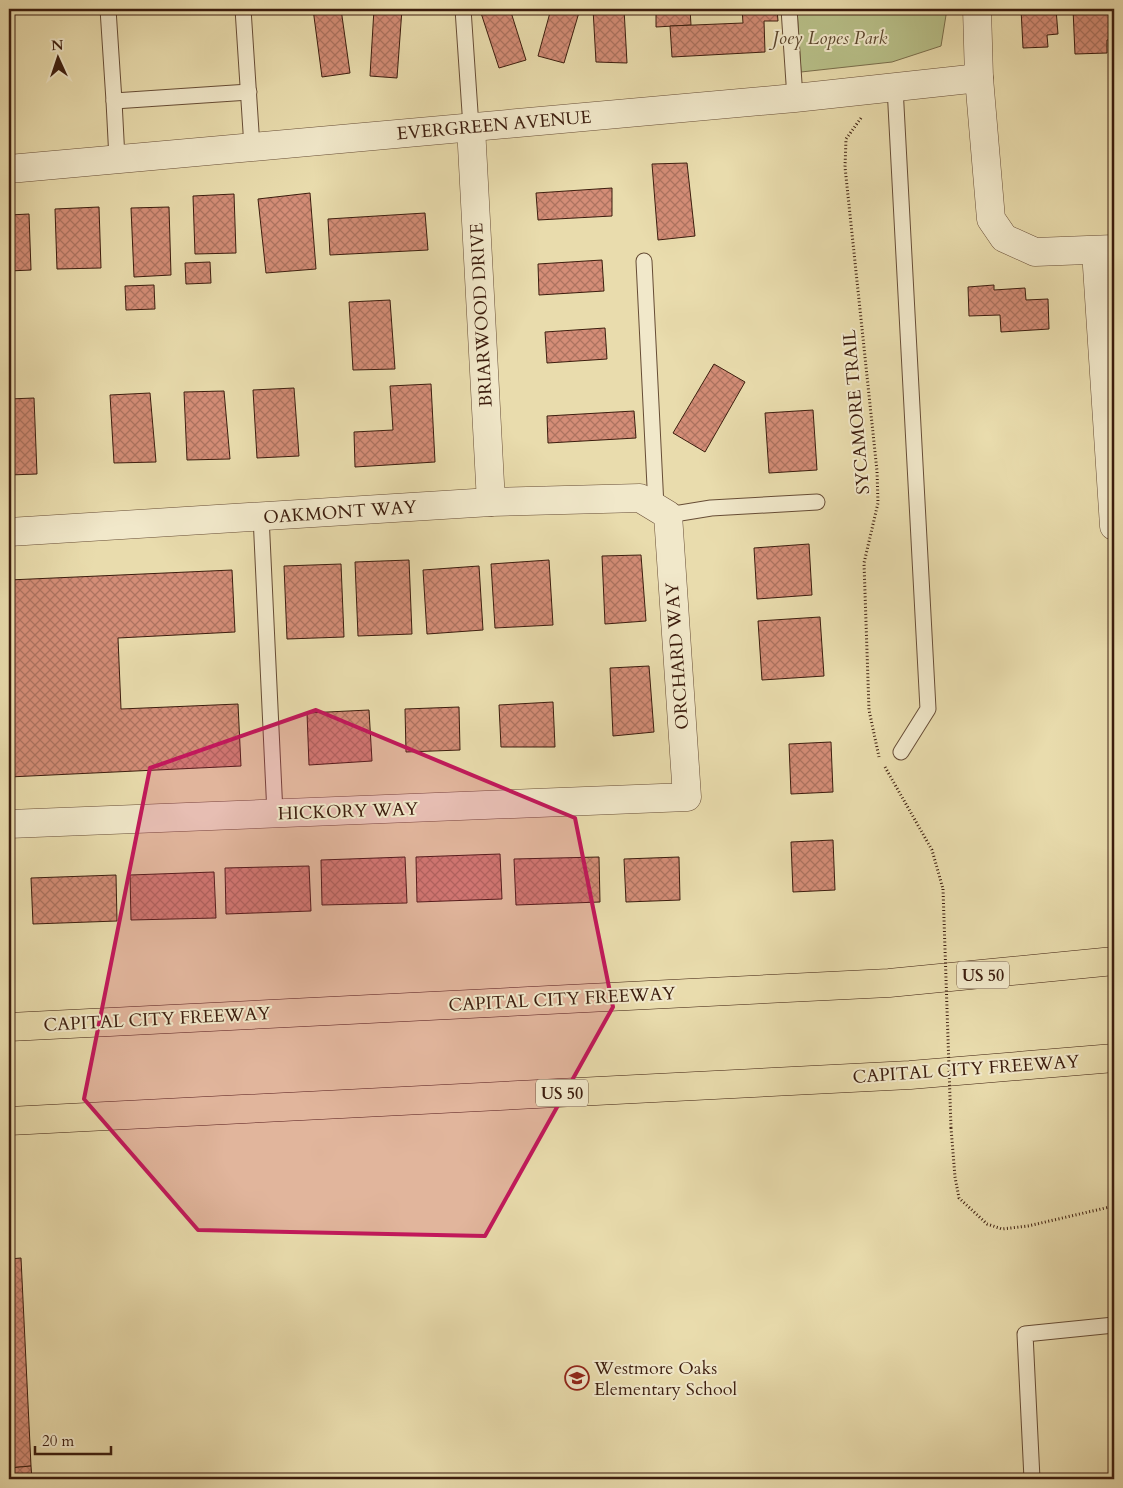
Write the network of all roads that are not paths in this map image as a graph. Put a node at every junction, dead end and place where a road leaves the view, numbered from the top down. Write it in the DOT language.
graph roads {
  1 [pos="108,9"];
  2 [pos="243,9"];
  3 [pos="463,9"];
  4 [pos="789,9"];
  5 [pos="977,9"];
  6 [pos="978,78"];
  7 [pos="895,87"];
  8 [pos="249,92"];
  9 [pos="795,98"];
  10 [pos="114,101"];
  11 [pos="471,127"];
  12 [pos="252,147"];
  13 [pos="117,159"];
  14 [pos="9,169"];
  15 [pos="1105,250"];
  16 [pos="644,261"];
  17 [pos="491,502"];
  18 [pos="817,502"];
  19 [pos="662,511"];
  20 [pos="262,516"];
  21 [pos="1114,526"];
  22 [pos="9,532"];
  23 [pos="901,752"];
  24 [pos="686,797"];
  25 [pos="275,814"];
  26 [pos="9,824"];
  27 [pos="1114,962"];
  28 [pos="9,1027"];
  29 [pos="1114,1058"];
  30 [pos="9,1121"];
  31 [pos="1114,1325"];
  32 [pos="1032,1479"];
  1 -- 10 [label="lane"];
  2 -- 8 [label="lane"];
  3 -- 11 [label="lane"];
  4 -- 9 [label="lane"];
  5 -- 6 [label="street"];
  6 -- 7 [label="street, EVERGREEN AVENUE"];
  6 -- 15 [label="street"];
  7 -- 9 [label="street, EVERGREEN AVENUE"];
  7 -- 23 [label="lane"];
  8 -- 10 [label="lane"];
  8 -- 12 [label="lane"];
  9 -- 11 [label="street, EVERGREEN AVENUE"];
  10 -- 13 [label="lane"];
  11 -- 12 [label="street, EVERGREEN AVENUE"];
  11 -- 17 [label="street, BRIARWOOD DRIVE"];
  12 -- 13 [label="street, EVERGREEN AVENUE"];
  13 -- 14 [label="street, EVERGREEN AVENUE"];
  15 -- 21 [label="street"];
  16 -- 19 [label="lane"];
  17 -- 19 [label="street, OAKMONT WAY"];
  17 -- 20 [label="street, OAKMONT WAY"];
  18 -- 19 [label="lane"];
  19 -- 24 [label="street, ORCHARD WAY"];
  20 -- 22 [label="street, OAKMONT WAY"];
  20 -- 25 [label="lane"];
  24 -- 25 [label="street, HICKORY WAY"];
  25 -- 26 [label="street, HICKORY WAY"];
  27 -- 28 [label="highway, CAPITAL CITY FREEWAY / US 50"];
  29 -- 30 [label="highway, CAPITAL CITY FREEWAY / US 50"];
  31 -- 32 [label="lane"];
}
